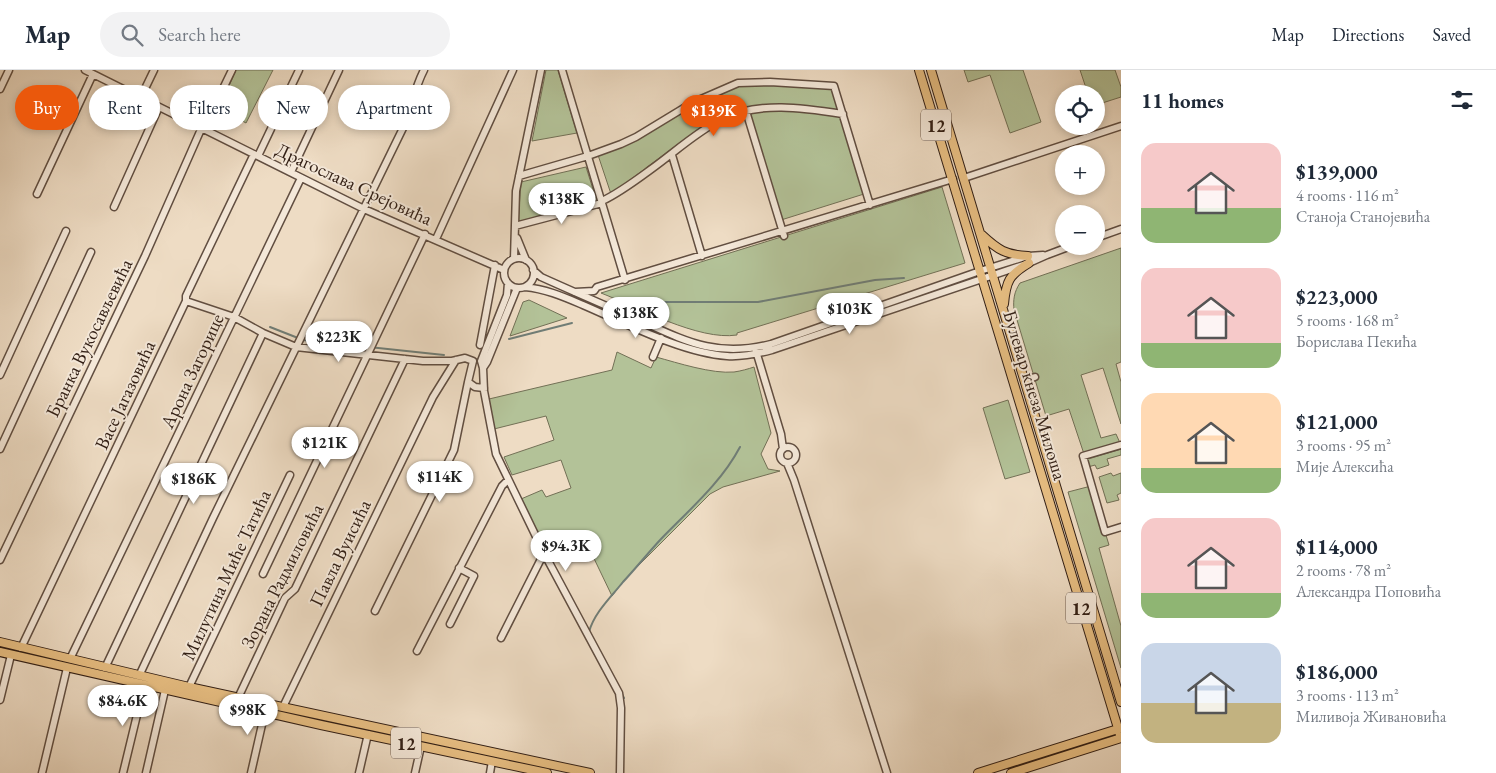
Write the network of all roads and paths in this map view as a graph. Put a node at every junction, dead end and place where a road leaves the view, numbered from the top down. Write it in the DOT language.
graph roads {
  1 [pos="9,70"];
  2 [pos="85,70"];
  3 [pos="154,70"];
  4 [pos="232,70"];
  5 [pos="299,70"];
  6 [pos="339,70"];
  7 [pos="424,70"];
  8 [pos="513,70"];
  9 [pos="542,70"];
  10 [pos="562,70"];
  11 [pos="919,70"];
  12 [pos="931,70"];
  13 [pos="94,74"];
  14 [pos="116,85"];
  15 [pos="147,85"];
  16 [pos="224,85"];
  17 [pos="0,89"];
  18 [pos="746,111"];
  19 [pos="843,114"];
  20 [pos="1121,126"];
  21 [pos="149,130"];
  22 [pos="202,130"];
  23 [pos="207,130"];
  24 [pos="256,155"];
  25 [pos="672,155"];
  26 [pos="588,156"];
  27 [pos="290,172"];
  28 [pos="519,176"];
  29 [pos="302,178"];
  30 [pos="964,178"];
  31 [pos="952,179"];
  32 [pos="38,194"];
  33 [pos="602,202"];
  34 [pos="870,205"];
  35 [pos="114,207"];
  36 [pos="364,209"];
  37 [pos="515,226"];
  38 [pos="1121,229"];
  39 [pos="66,231"];
  40 [pos="425,234"];
  41 [pos="516,234"];
  42 [pos="783,234"];
  43 [pos="981,234"];
  44 [pos="1105,235"];
  45 [pos="436,239"];
  46 [pos="91,252"];
  47 [pos="1055,252"];
  48 [pos="702,256"];
  49 [pos="514,259"];
  50 [pos="526,260"];
  51 [pos="1029,260"];
  52 [pos="496,266"];
  53 [pos="504,270"];
  54 [pos="533,270"];
  55 [pos="992,272"];
  56 [pos="982,275"];
  57 [pos="625,280"];
  58 [pos="508,283"];
  59 [pos="525,287"];
  60 [pos="517,288"];
  61 [pos="594,291"];
  62 [pos="574,292"];
  63 [pos="593,300"];
  64 [pos="186,301"];
  65 [pos="1003,309"];
  66 [pos="234,317"];
  67 [pos="263,333"];
  68 [pos="661,338"];
  69 [pos="299,341"];
  70 [pos="480,345"];
  71 [pos="371,350"];
  72 [pos="756,351"];
  73 [pos="653,357"];
  74 [pos="405,360"];
  75 [pos="456,360"];
  76 [pos="483,368"];
  77 [pos="0,376"];
  78 [pos="1035,377"];
  79 [pos="1025,380"];
  80 [pos="468,382"];
  81 [pos="484,388"];
  82 [pos="1121,445"];
  83 [pos="785,448"];
  84 [pos="0,449"];
  85 [pos="789,462"];
  86 [pos="290,475"];
  87 [pos="508,480"];
  88 [pos="1060,498"];
  89 [pos="1050,501"];
  90 [pos="1121,527"];
  91 [pos="544,553"];
  92 [pos="0,560"];
  93 [pos="459,568"];
  94 [pos="263,574"];
  95 [pos="375,610"];
  96 [pos="450,624"];
  97 [pos="501,638"];
  98 [pos="0,642"];
  99 [pos="21,648"];
  100 [pos="417,651"];
  101 [pos="0,652"];
  102 [pos="11,655"];
  103 [pos="70,659"];
  104 [pos="67,668"];
  105 [pos="106,668"];
  106 [pos="140,676"];
  107 [pos="144,686"];
  108 [pos="189,687"];
  109 [pos="165,690"];
  110 [pos="238,698"];
  111 [pos="0,700"];
  112 [pos="1121,702"];
  113 [pos="283,707"];
  114 [pos="266,708"];
  115 [pos="1120,728"];
  116 [pos="368,734"];
  117 [pos="1121,738"];
  118 [pos="421,746"];
  119 [pos="492,761"];
  120 [pos="42,773"];
  121 [pos="122,773"];
  122 [pos="146,773"];
  123 [pos="251,773"];
  124 [pos="359,773"];
  125 [pos="415,773"];
  126 [pos="490,773"];
  127 [pos="547,773"];
  128 [pos="590,773"];
  129 [pos="620,773"];
  130 [pos="887,773"];
  131 [pos="978,773"];
  132 [pos="1011,773"];
  1 -- 17 [label="street"];
  2 -- 13 [label="street, Драгослава Срејовића"];
  3 -- 15 [label="street"];
  4 -- 16 [label="street, Бранка Вукосављевића"];
  5 -- 24 [label="street, Васе Јагазовића"];
  6 -- 27 [label="street"];
  7 -- 36 [label="street"];
  8 -- 45 [label="street"];
  9 -- 28 [label="street"];
  10 -- 26 [label="street"];
  11 -- 31 [label="main road, Булевар кнеза Милоша / 12"];
  12 -- 30 [label="main road, Булевар кнеза Милоша / 12"];
  13 -- 14 [label="street, Драгослава Срејовића"];
  13 -- 32 [label="street"];
  18 -- 19 [label="street"];
  18 -- 25 [label="street"];
  18 -- 42 [label="street"];
  19 -- 26 [label="street"];
  19 -- 34 [label="street"];
  20 -- 30 [label="street"];
  21 -- 35 [label="street"];
  22 -- 92 [label="street, Бранка Вукосављевића"];
  23 -- 24 [label="street, Драгослава Срејовића"];
  24 -- 27 [label="street, Драгослава Срејовића"];
  24 -- 64 [label="street, Васе Јагазовића"];
  25 -- 33 [label="street"];
  25 -- 48 [label="street"];
  26 -- 28 [label="street"];
  26 -- 33 [label="street"];
  27 -- 29 [label="street, Драгослава Срејовића"];
  28 -- 37 [label="street"];
  29 -- 36 [label="street, Драгослава Срејовића"];
  29 -- 66 [label="street, Арона Загорице"];
  30 -- 43 [label="main road, Булевар кнеза Милоша / 12"];
  31 -- 34 [label="street"];
  31 -- 56 [label="main road, Булевар кнеза Милоша / 12"];
  33 -- 37 [label="street"];
  33 -- 57 [label="street"];
  34 -- 42 [label="street"];
  36 -- 40 [label="street, Драгослава Срејовића"];
  36 -- 69 [label="street"];
  37 -- 41 [label="street"];
  38 -- 44 [label="street"];
  39 -- 77 [label="street"];
  40 -- 45 [label="street, Драгослава Срејовића"];
  40 -- 71 [label="street"];
  41 -- 49 [label="street"];
  41 -- 50 [label="street"];
  42 -- 48 [label="street"];
  43 -- 51 [label="main road"];
  43 -- 55 [label="main road, Булевар кнеза Милоша / 12"];
  45 -- 52 [label="street, Драгослава Срејовића"];
  46 -- 84 [label="street"];
  47 -- 51 [label="street"];
  48 -- 57 [label="street"];
  49 -- 50 [label="street"];
  49 -- 53 [label="street"];
  50 -- 54 [label="street"];
  51 -- 55 [label="street"];
  51 -- 65 [label="main road"];
  52 -- 53 [label="street, Драгослава Срејовића"];
  52 -- 70 [label="street"];
  53 -- 58 [label="street"];
  54 -- 59 [label="street"];
  54 -- 62 [label="street"];
  55 -- 56 [label="street"];
  55 -- 65 [label="main road, Булевар кнеза Милоша / 12"];
  56 -- 72 [label="street"];
  56 -- 89 [label="main road, Булевар кнеза Милоша / 12"];
  57 -- 61 [label="street"];
  58 -- 60 [label="street"];
  58 -- 76 [label="street"];
  59 -- 60 [label="street"];
  59 -- 68 [label="street"];
  60 -- 76 [label="street"];
  61 -- 62 [label="street"];
  61 -- 63 [label="street"];
  62 -- 63 [label="street"];
  63 -- 72 [label="street"];
  64 -- 66 [label="street"];
  64 -- 99 [label="street, Васе Јагазовића"];
  65 -- 79 [label="main road, Булевар кнеза Милоша / 12"];
  66 -- 67 [label="street"];
  66 -- 103 [label="street, Арона Загорице"];
  67 -- 69 [label="street"];
  67 -- 105 [label="street"];
  68 -- 72 [label="street"];
  68 -- 73 [label="street"];
  69 -- 71 [label="street"];
  69 -- 106 [label="street"];
  71 -- 74 [label="street"];
  71 -- 94 [label="street"];
  72 -- 83 [label="street"];
  74 -- 75 [label="street"];
  74 -- 110 [label="street, Зорана Радмиловића"];
  75 -- 80 [label="street"];
  75 -- 113 [label="street, Павла Вуисића"];
  76 -- 81 [label="street"];
  78 -- 79 [label="street"];
  79 -- 88 [label="main road, Булевар кнеза Милоша / 12"];
  80 -- 81 [label="street"];
  80 -- 95 [label="street"];
  81 -- 87 [label="street"];
  82 -- 90 [label="street"];
  83 -- 85 [label="street"];
  83 -- 85 [label="street"];
  85 -- 130 [label="street"];
  86 -- 108 [label="street, Милутина Миће Татића"];
  87 -- 91 [label="street"];
  87 -- 93 [label="street"];
  88 -- 89 [label="main road"];
  88 -- 112 [label="main road, Булевар кнеза Милоша / 12"];
  89 -- 115 [label="main road, Булевар кнеза Милоша / 12"];
  91 -- 97 [label="street"];
  91 -- 129 [label="street"];
  93 -- 96 [label="street"];
  93 -- 100 [label="street"];
  98 -- 99 [label="main road, 12"];
  99 -- 103 [label="main road, 12"];
  101 -- 102 [label="main road, 12"];
  102 -- 104 [label="main road, 12"];
  102 -- 111 [label="street"];
  103 -- 105 [label="main road, 12"];
  104 -- 107 [label="main road, 12"];
  104 -- 120 [label="street"];
  105 -- 106 [label="main road, 12"];
  106 -- 108 [label="main road, 12"];
  107 -- 109 [label="main road, 12"];
  107 -- 121 [label="street"];
  108 -- 110 [label="main road, 12"];
  109 -- 114 [label="main road, 12"];
  109 -- 122 [label="street"];
  110 -- 114 [label="main road, 12"];
  113 -- 114 [label="main road, 12"];
  113 -- 128 [label="main road, 12"];
  114 -- 116 [label="main road, 12"];
  114 -- 123 [label="street"];
  115 -- 117 [label="main road, Булевар кнеза Милоша"];
  115 -- 131 [label="main road"];
  116 -- 118 [label="main road, 12"];
  116 -- 124 [label="street"];
  117 -- 132 [label="main road"];
  118 -- 119 [label="main road, 12"];
  118 -- 125 [label="street"];
  119 -- 126 [label="street"];
  119 -- 127 [label="main road, 12"];
}
